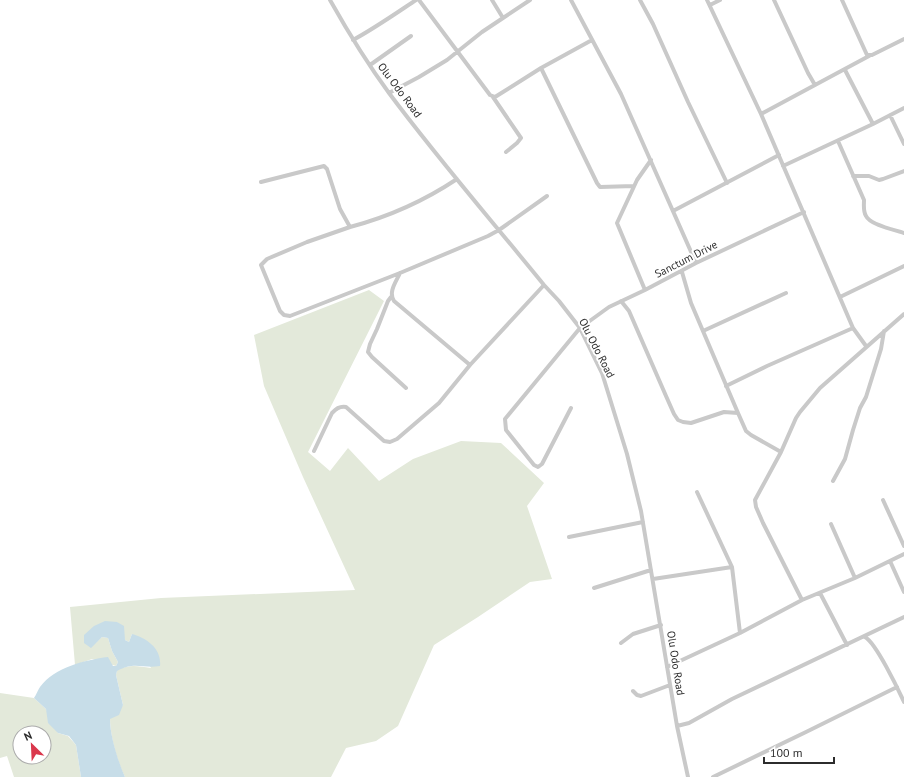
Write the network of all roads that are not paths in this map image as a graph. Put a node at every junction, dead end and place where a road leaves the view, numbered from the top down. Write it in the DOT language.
graph roads {
  1 [pos="330,0"];
  2 [pos="416,0"];
  3 [pos="419,0"];
  4 [pos="492,0"];
  5 [pos="530,0"];
  6 [pos="571,0"];
  7 [pos="640,0"];
  8 [pos="707,0"];
  9 [pos="720,0"];
  10 [pos="774,0"];
  11 [pos="842,0"];
  12 [pos="710,5"];
  13 [pos="503,18"];
  14 [pos="412,36"];
  15 [pos="904,39"];
  16 [pos="353,40"];
  17 [pos="592,40"];
  18 [pos="458,52"];
  19 [pos="870,56"];
  20 [pos="370,65"];
  21 [pos="541,68"];
  22 [pos="845,70"];
  23 [pos="815,85"];
  24 [pos="389,93"];
  25 [pos="493,97"];
  26 [pos="904,108"];
  27 [pos="761,114"];
  28 [pos="890,115"];
  29 [pos="873,124"];
  30 [pos="838,141"];
  31 [pos="904,144"];
  32 [pos="506,152"];
  33 [pos="779,155"];
  34 [pos="650,160"];
  35 [pos="783,166"];
  36 [pos="904,171"];
  37 [pos="853,176"];
  38 [pos="457,180"];
  39 [pos="261,182"];
  40 [pos="727,183"];
  41 [pos="634,186"];
  42 [pos="547,196"];
  43 [pos="674,210"];
  44 [pos="804,212"];
  45 [pos="350,227"];
  46 [pos="499,230"];
  47 [pos="904,233"];
  48 [pos="696,263"];
  49 [pos="904,266"];
  50 [pos="682,272"];
  51 [pos="400,273"];
  52 [pos="544,285"];
  53 [pos="645,290"];
  54 [pos="786,293"];
  55 [pos="391,296"];
  56 [pos="840,297"];
  57 [pos="621,301"];
  58 [pos="904,314"];
  59 [pos="580,328"];
  60 [pos="853,328"];
  61 [pos="703,331"];
  62 [pos="884,331"];
  63 [pos="866,346"];
  64 [pos="470,366"];
  65 [pos="726,386"];
  66 [pos="406,388"];
  67 [pos="571,408"];
  68 [pos="738,413"];
  69 [pos="314,451"];
  70 [pos="781,452"];
  71 [pos="833,482"];
  72 [pos="697,492"];
  73 [pos="883,500"];
  74 [pos="643,522"];
  75 [pos="831,524"];
  76 [pos="569,537"];
  77 [pos="904,546"];
  78 [pos="904,554"];
  79 [pos="890,561"];
  80 [pos="732,567"];
  81 [pos="651,570"];
  82 [pos="855,578"];
  83 [pos="653,579"];
  84 [pos="594,588"];
  85 [pos="904,592"];
  86 [pos="820,593"];
  87 [pos="802,600"];
  88 [pos="904,617"];
  89 [pos="661,625"];
  90 [pos="740,633"];
  91 [pos="865,637"];
  92 [pos="621,643"];
  93 [pos="847,645"];
  94 [pos="667,667"];
  95 [pos="670,685"];
  96 [pos="897,686"];
  97 [pos="633,691"];
  98 [pos="904,702"];
  99 [pos="677,726"];
  100 [pos="688,777"];
  101 [pos="713,777"];
  1 -- 16 [label="street, Olu Odo Road"];
  2 -- 16 [label="street"];
  3 -- 18 [label="street"];
  4 -- 13 [label="street"];
  5 -- 13 [label="street"];
  6 -- 17 [label="street"];
  7 -- 40 [label="street"];
  8 -- 12 [label="street"];
  9 -- 12 [label="street"];
  10 -- 23 [label="street"];
  11 -- 19 [label="street"];
  12 -- 27 [label="street"];
  13 -- 18 [label="street"];
  14 -- 20 [label="street"];
  15 -- 19 [label="street"];
  16 -- 20 [label="street, Olu Odo Road"];
  17 -- 21 [label="street"];
  17 -- 34 [label="street"];
  18 -- 24 [label="street"];
  18 -- 25 [label="street"];
  19 -- 22 [label="street"];
  20 -- 24 [label="street, Olu Odo Road"];
  21 -- 25 [label="street"];
  21 -- 41 [label="street"];
  22 -- 23 [label="street"];
  22 -- 29 [label="street"];
  23 -- 27 [label="street"];
  24 -- 38 [label="street, Olu Odo Road"];
  25 -- 32 [label="street"];
  26 -- 28 [label="street"];
  27 -- 33 [label="street"];
  28 -- 29 [label="street"];
  28 -- 31 [label="street"];
  29 -- 30 [label="street"];
  30 -- 35 [label="street"];
  30 -- 37 [label="street"];
  33 -- 35 [label="street"];
  33 -- 40 [label="street"];
  34 -- 41 [label="street"];
  34 -- 43 [label="street"];
  35 -- 44 [label="street"];
  36 -- 37 [label="street"];
  37 -- 47 [label="street"];
  38 -- 45 [label="street"];
  38 -- 46 [label="street, Olu Odo Road"];
  39 -- 45 [label="street"];
  40 -- 43 [label="street"];
  41 -- 53 [label="street"];
  42 -- 46 [label="street"];
  43 -- 48 [label="street"];
  44 -- 48 [label="street, Sanctum Drive"];
  44 -- 56 [label="street"];
  45 -- 51 [label="street"];
  46 -- 51 [label="street"];
  46 -- 52 [label="street, Olu Odo Road"];
  48 -- 50 [label="street, Sanctum Drive"];
  49 -- 56 [label="street"];
  50 -- 53 [label="street, Sanctum Drive"];
  50 -- 61 [label="street"];
  51 -- 55 [label="street"];
  52 -- 59 [label="street, Olu Odo Road"];
  52 -- 64 [label="street"];
  53 -- 57 [label="street, Sanctum Drive"];
  54 -- 61 [label="street"];
  55 -- 64 [label="street"];
  55 -- 66 [label="street"];
  56 -- 60 [label="street"];
  57 -- 59 [label="street, Sanctum Drive"];
  57 -- 68 [label="street"];
  58 -- 62 [label="street"];
  59 -- 67 [label="street, Sanctum Drive"];
  59 -- 74 [label="street, Olu Odo Road"];
  60 -- 63 [label="street"];
  60 -- 65 [label="street"];
  61 -- 65 [label="street"];
  62 -- 63 [label="street"];
  62 -- 71 [label="street"];
  63 -- 70 [label="street"];
  64 -- 69 [label="street"];
  65 -- 68 [label="street"];
  68 -- 70 [label="street"];
  70 -- 87 [label="street"];
  72 -- 80 [label="street"];
  73 -- 77 [label="street"];
  74 -- 76 [label="street"];
  74 -- 81 [label="street, Olu Odo Road"];
  75 -- 82 [label="street"];
  78 -- 79 [label="street"];
  79 -- 82 [label="street"];
  79 -- 85 [label="street"];
  80 -- 83 [label="street"];
  80 -- 90 [label="street"];
  81 -- 83 [label="street, Olu Odo Road"];
  81 -- 84 [label="street"];
  82 -- 86 [label="street"];
  83 -- 89 [label="street, Olu Odo Road"];
  86 -- 87 [label="street"];
  86 -- 93 [label="street"];
  87 -- 90 [label="street"];
  88 -- 91 [label="street"];
  89 -- 92 [label="street"];
  89 -- 94 [label="street, Olu Odo Road"];
  90 -- 94 [label="street"];
  91 -- 93 [label="street"];
  91 -- 96 [label="street"];
  93 -- 99 [label="street"];
  94 -- 95 [label="street, Olu Odo Road"];
  95 -- 97 [label="street"];
  95 -- 99 [label="street, Olu Odo Road"];
  96 -- 98 [label="street"];
  96 -- 101 [label="street"];
  99 -- 100 [label="street, Olu Odo Road"];
}
